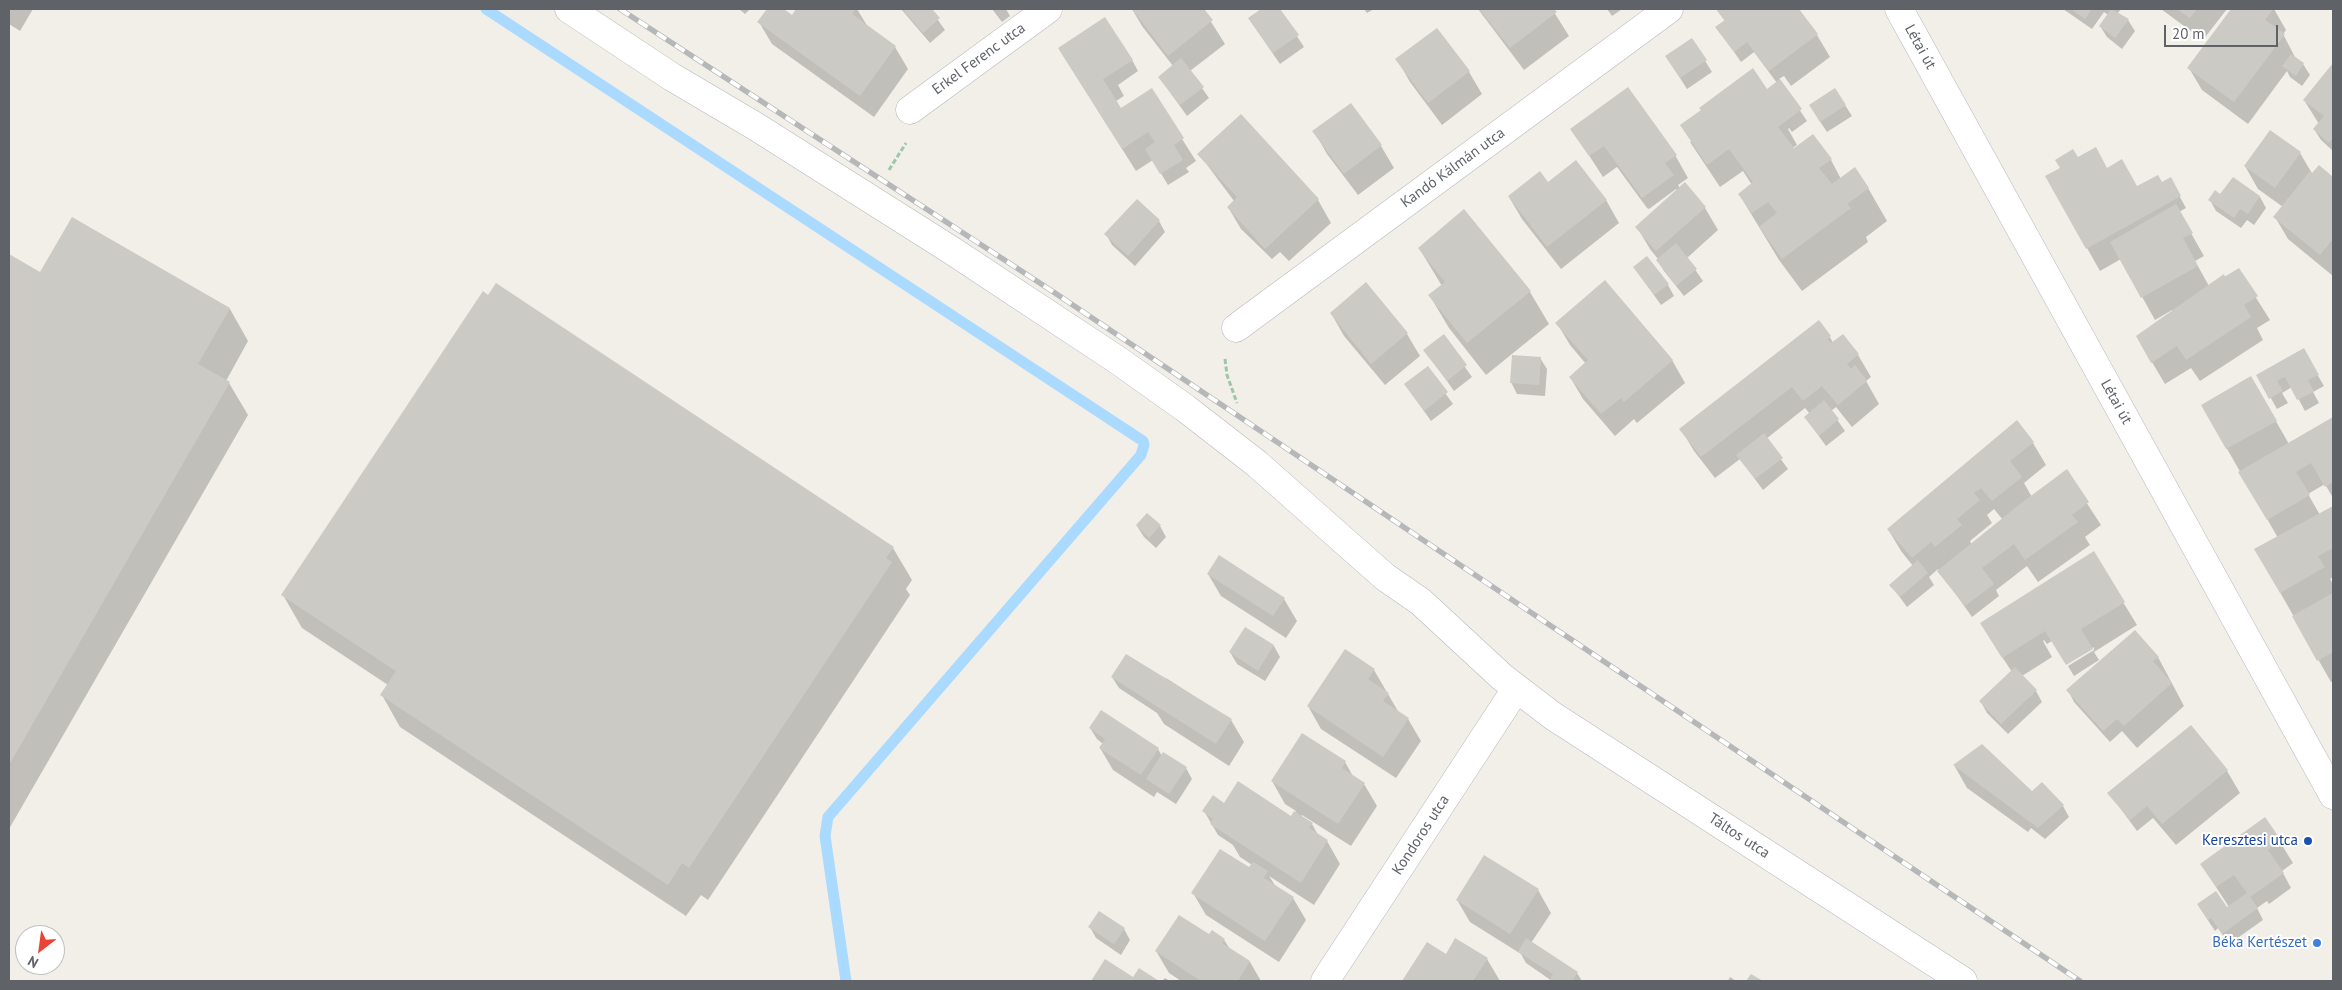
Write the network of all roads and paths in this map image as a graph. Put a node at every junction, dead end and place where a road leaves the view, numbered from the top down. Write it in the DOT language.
graph roads {
  1 [pos="569,9"];
  2 [pos="1048,9"];
  3 [pos="1669,9"];
  4 [pos="1899,9"];
  5 [pos="910,110"];
  6 [pos="908,140"];
  7 [pos="871,200"];
  8 [pos="1236,328"];
  9 [pos="1239,410"];
  10 [pos="1516,689"];
  11 [pos="2333,795"];
  12 [pos="1325,981"];
  13 [pos="1963,981"];
  1 -- 7 [label="street, Táltos utca"];
  2 -- 5 [label="street, Erkel Ferenc utca"];
  3 -- 8 [label="street, Kandó Kálmán utca"];
  4 -- 11 [label="street, Létai út"];
  6 -- 7 [label="path"];
  7 -- 10 [label="street, Táltos utca"];
  8 -- 9 [label="path"];
  10 -- 12 [label="street, Kondoros utca"];
  10 -- 13 [label="street, Táltos utca"];
}
